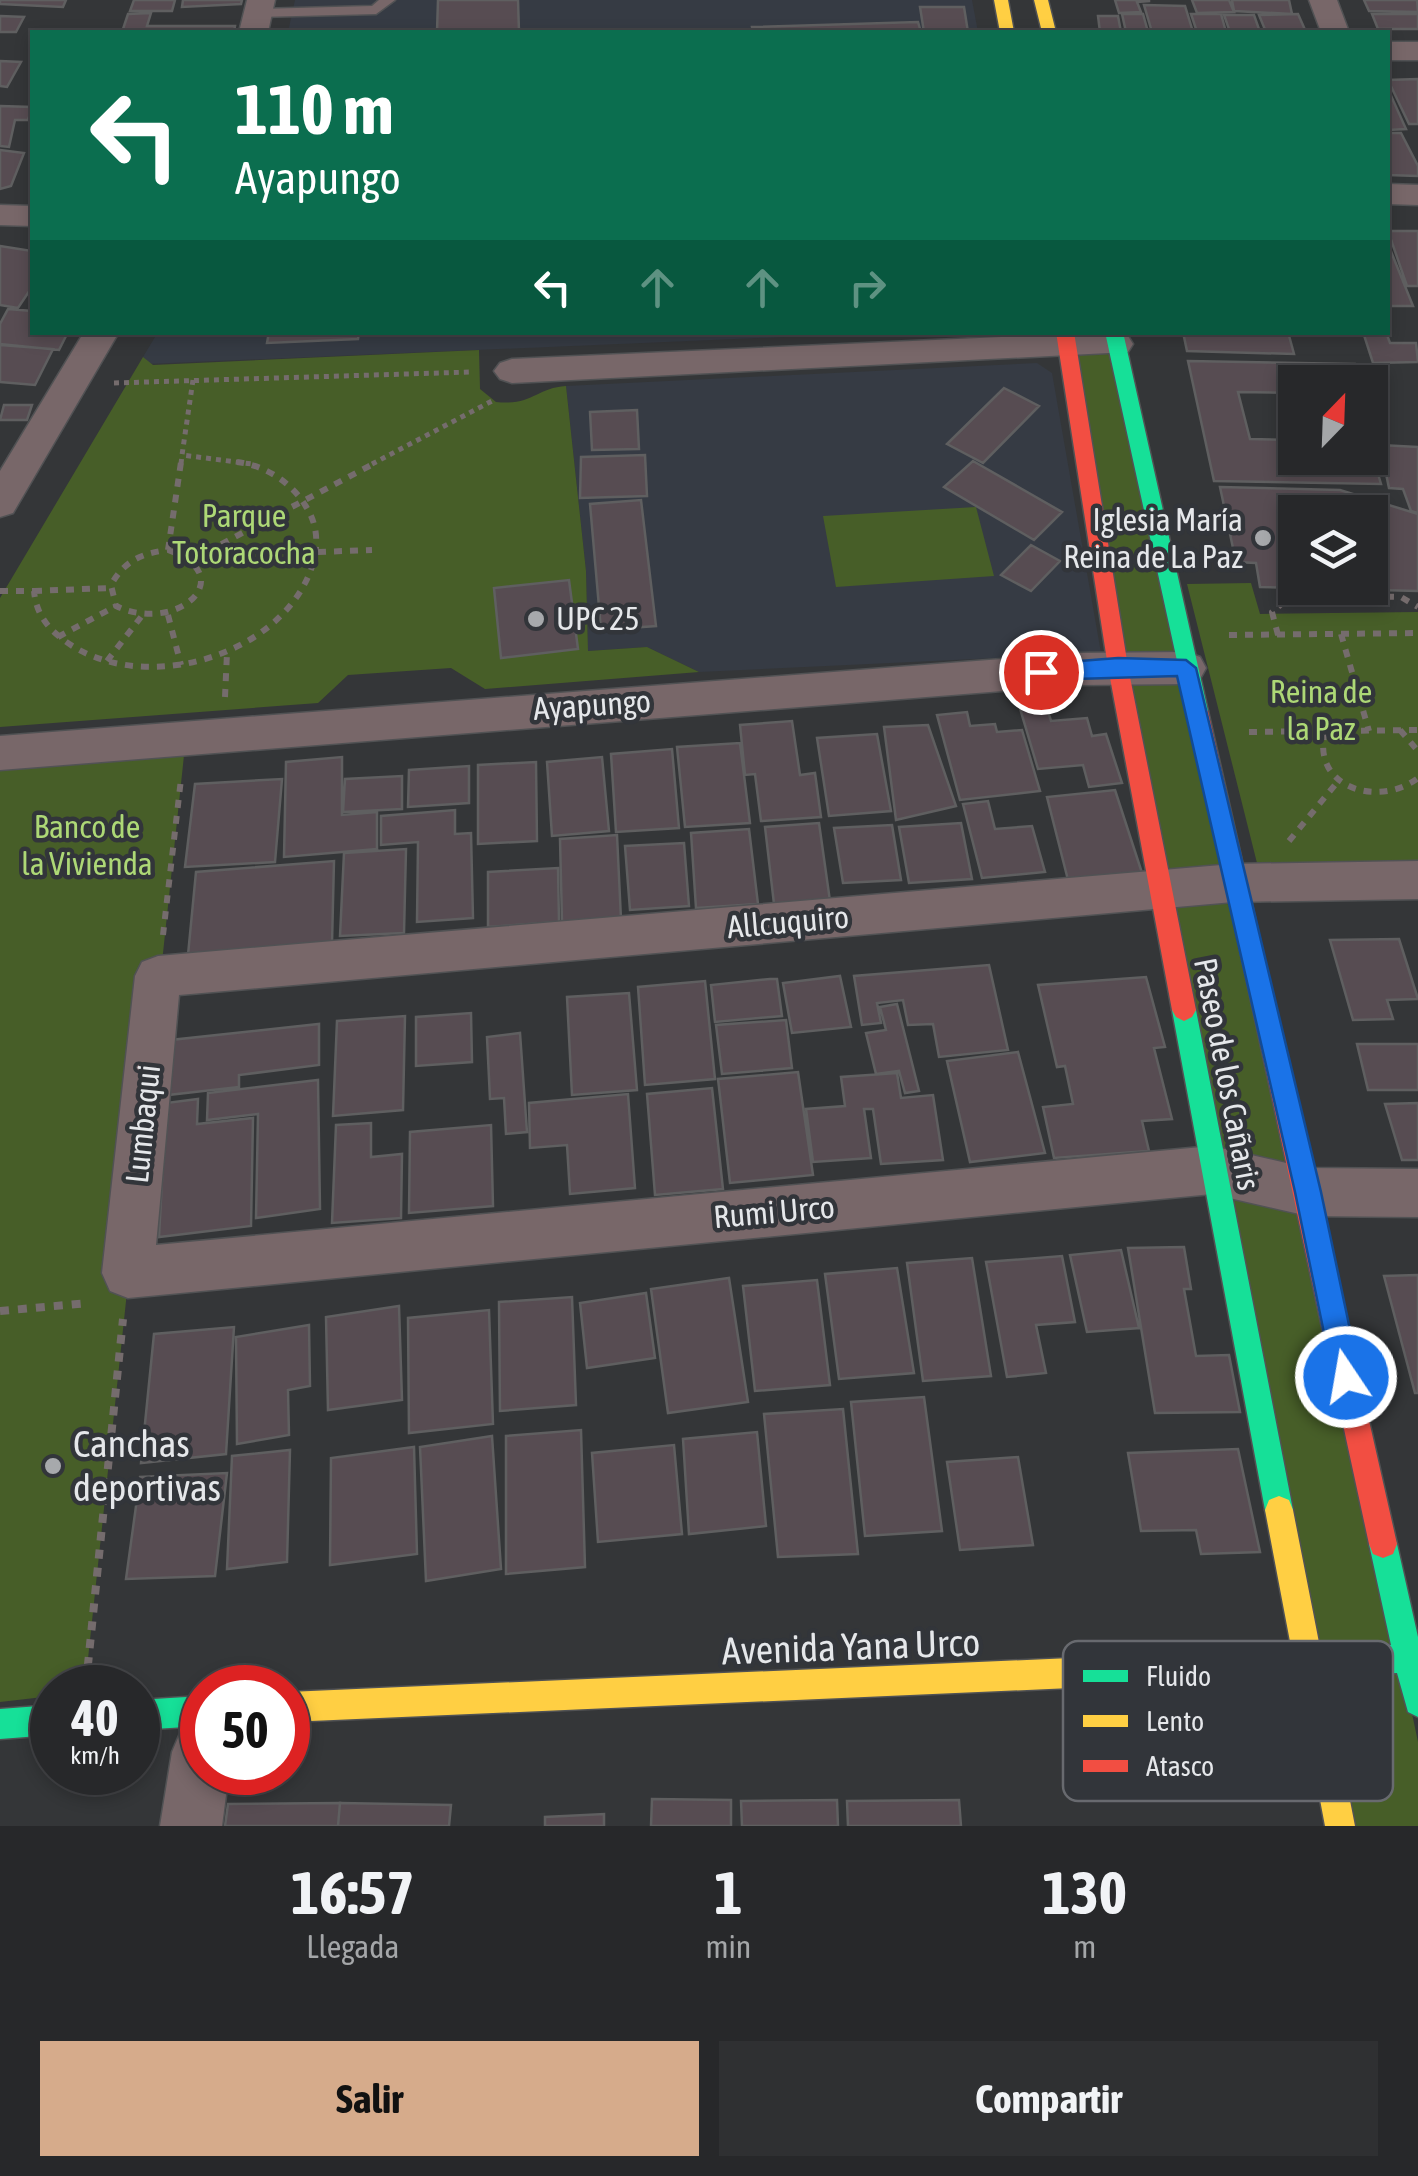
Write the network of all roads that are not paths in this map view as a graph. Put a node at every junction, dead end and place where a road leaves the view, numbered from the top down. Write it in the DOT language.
graph roads {
  1 [pos="388,0"];
  2 [pos="1000,0"];
  3 [pos="1042,0"];
  4 [pos="1322,0"];
  5 [pos="336,6"];
  6 [pos="258,15"];
  7 [pos="1007,30"];
  8 [pos="1049,30"];
  9 [pos="1333,30"];
  10 [pos="1390,51"];
  11 [pos="1418,51"];
  12 [pos="1390,194"];
  13 [pos="1418,195"];
  14 [pos="0,215"];
  15 [pos="30,216"];
  16 [pos="100,335"];
  17 [pos="1115,338"];
  18 [pos="1066,339"];
  19 [pos="512,371"];
  20 [pos="0,503"];
  21 [pos="1182,652"];
  22 [pos="1118,666"];
  23 [pos="0,753"];
  24 [pos="1418,880"];
  25 [pos="1244,883"];
  26 [pos="1159,890"];
  27 [pos="158,976"];
  28 [pos="1212,1170"];
  29 [pos="1308,1192"];
  30 [pos="1418,1192"];
  31 [pos="127,1286"];
  32 [pos="1303,1641"];
  33 [pos="1413,1658"];
  34 [pos="1063,1671"];
  35 [pos="1418,1702"];
  36 [pos="310,1706"];
  37 [pos="30,1722"];
  38 [pos="0,1724"];
  39 [pos="196,1795"];
  40 [pos="1335,1801"];
  41 [pos="191,1826"];
  42 [pos="1340,1826"];
  1 -- 5 [label="lane"];
  2 -- 7 [label="main road"];
  3 -- 8 [label="main road"];
  4 -- 9 [label="street"];
  5 -- 6 [label="lane"];
  10 -- 11 [label="street"];
  12 -- 13 [label="street"];
  14 -- 15 [label="street"];
  16 -- 20 [label="street"];
  17 -- 18 [label="street"];
  17 -- 21 [label="main road, Paseo de los Cañaris"];
  18 -- 19 [label="street"];
  18 -- 22 [label="main road, Paseo de los Cañaris"];
  21 -- 22 [label="street, Ayapungo"];
  21 -- 25 [label="main road, Paseo de los Cañaris"];
  22 -- 23 [label="street, Ayapungo"];
  22 -- 26 [label="main road, Paseo de los Cañaris"];
  24 -- 25 [label="street, Allcuquiro"];
  25 -- 26 [label="street, Allcuquiro"];
  25 -- 29 [label="main road, Paseo de los Cañaris"];
  26 -- 27 [label="street, Allcuquiro"];
  26 -- 28 [label="main road, Paseo de los Cañaris"];
  27 -- 31 [label="street, Lumbaqui"];
  28 -- 29 [label="street, Rumi Urco"];
  28 -- 31 [label="street, Rumi Urco"];
  28 -- 32 [label="main road, Paseo de los Cañaris"];
  29 -- 30 [label="street, Rumi Urco"];
  29 -- 33 [label="main road, Paseo de los Cañaris"];
  33 -- 35 [label="main road, Paseo de los Cañaris"];
  34 -- 36 [label="main road, Avenida Yana Urco"];
  37 -- 38 [label="main road"];
  39 -- 41 [label="street"];
  40 -- 42 [label="main road, Paseo de los Cañaris"];
}
